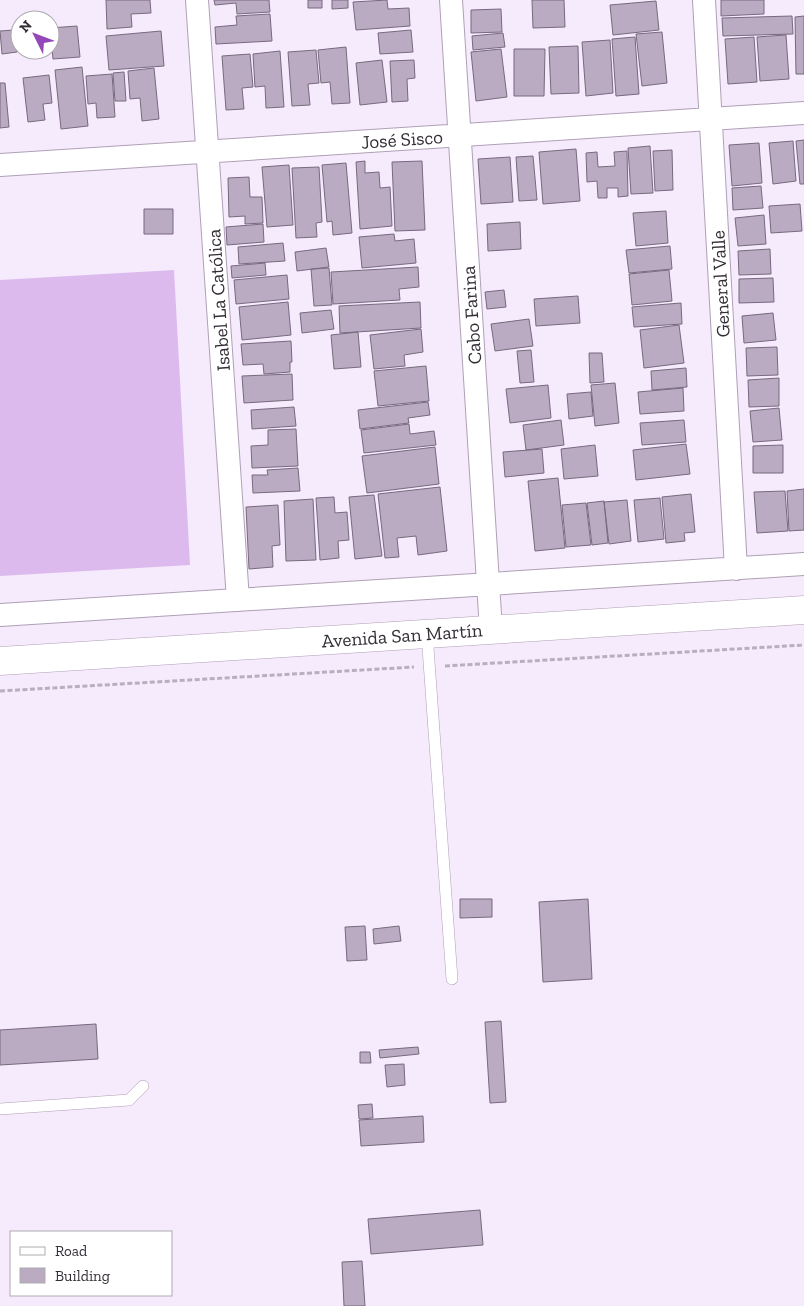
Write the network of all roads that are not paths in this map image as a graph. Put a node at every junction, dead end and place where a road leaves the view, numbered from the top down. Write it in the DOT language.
graph roads {
  1 [pos="197,0"];
  2 [pos="450,0"];
  3 [pos="704,0"];
  4 [pos="804,114"];
  5 [pos="711,119"];
  6 [pos="459,136"];
  7 [pos="208,152"];
  8 [pos="0,165"];
  9 [pos="804,564"];
  10 [pos="736,569"];
  11 [pos="488,584"];
  12 [pos="238,600"];
  13 [pos="804,610"];
  14 [pos="0,615"];
  15 [pos="491,630"];
  16 [pos="427,634"];
  17 [pos="0,661"];
  18 [pos="452,979"];
  19 [pos="143,1086"];
  20 [pos="0,1109"];
  1 -- 7 [label="street, Isabel La Católica"];
  2 -- 6 [label="street, Cabo Farina"];
  3 -- 5 [label="street, General Valle"];
  4 -- 5 [label="street, José Sisco"];
  5 -- 6 [label="street, José Sisco"];
  5 -- 10 [label="street, General Valle"];
  6 -- 7 [label="street, José Sisco"];
  6 -- 11 [label="street, Cabo Farina"];
  7 -- 8 [label="street, José Sisco"];
  7 -- 12 [label="street, Isabel La Católica"];
  9 -- 10 [label="street"];
  10 -- 11 [label="street"];
  11 -- 12 [label="street"];
  11 -- 15 [label="street, Cabo Farina"];
  12 -- 14 [label="street"];
  13 -- 15 [label="street, Avenida San Martín"];
  15 -- 16 [label="street, Avenida San Martín"];
  16 -- 17 [label="street, Avenida San Martín"];
  16 -- 18 [label="lane"];
  19 -- 20 [label="lane"];
}
